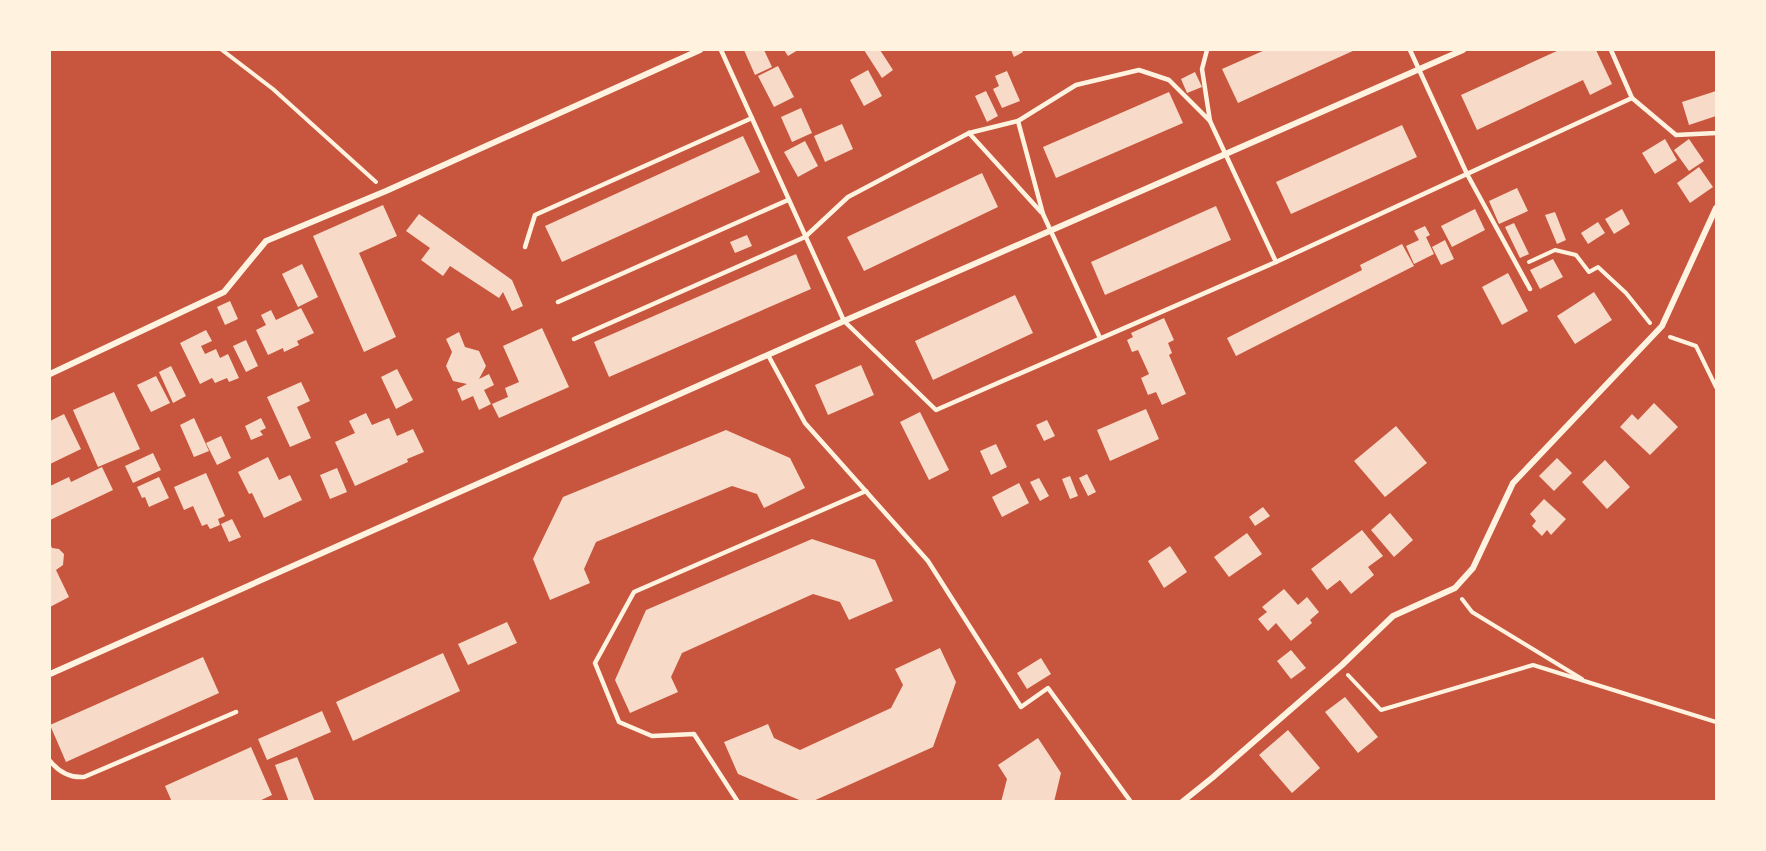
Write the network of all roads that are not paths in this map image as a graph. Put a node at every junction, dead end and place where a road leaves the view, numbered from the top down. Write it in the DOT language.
graph roads {
  1 [pos="700,50"];
  2 [pos="721,50"];
  3 [pos="1207,50"];
  4 [pos="1410,50"];
  5 [pos="1463,50"];
  6 [pos="1611,50"];
  7 [pos="1419,69"];
  8 [pos="1632,98"];
  9 [pos="752,118"];
  10 [pos="1018,120"];
  11 [pos="1210,121"];
  12 [pos="969,133"];
  13 [pos="1716,133"];
  14 [pos="1225,154"];
  15 [pos="1467,174"];
  16 [pos="788,200"];
  17 [pos="1716,208"];
  18 [pos="1043,214"];
  19 [pos="1051,230"];
  20 [pos="805,237"];
  21 [pos="525,247"];
  22 [pos="1276,262"];
  23 [pos="1530,289"];
  24 [pos="558,302"];
  25 [pos="844,321"];
  26 [pos="1100,338"];
  27 [pos="574,339"];
  28 [pos="768,355"];
  29 [pos="50,374"];
  30 [pos="866,491"];
  31 [pos="50,674"];
  32 [pos="237,712"];
  33 [pos="50,761"];
  34 [pos="738,801"];
  35 [pos="1131,801"];
  36 [pos="1182,801"];
  1 -- 29 [label="street"];
  2 -- 9 [label="lane"];
  3 -- 11 [label="lane"];
  4 -- 7 [label="lane"];
  5 -- 7 [label="street"];
  6 -- 8 [label="lane"];
  7 -- 14 [label="street"];
  7 -- 15 [label="lane"];
  8 -- 13 [label="lane"];
  8 -- 15 [label="lane"];
  9 -- 16 [label="lane"];
  9 -- 21 [label="lane"];
  10 -- 11 [label="lane"];
  10 -- 12 [label="lane"];
  10 -- 18 [label="lane"];
  11 -- 14 [label="lane"];
  12 -- 18 [label="lane"];
  12 -- 20 [label="lane"];
  14 -- 19 [label="street"];
  14 -- 22 [label="lane"];
  15 -- 22 [label="lane"];
  15 -- 23 [label="lane"];
  16 -- 20 [label="lane"];
  16 -- 24 [label="lane"];
  17 -- 36 [label="street"];
  18 -- 19 [label="lane"];
  19 -- 25 [label="street"];
  19 -- 26 [label="lane"];
  20 -- 25 [label="lane"];
  20 -- 27 [label="lane"];
  22 -- 26 [label="lane"];
  25 -- 26 [label="lane"];
  25 -- 28 [label="street"];
  28 -- 30 [label="lane"];
  28 -- 31 [label="street"];
  30 -- 34 [label="lane"];
  30 -- 35 [label="lane"];
  32 -- 33 [label="lane"];
}
